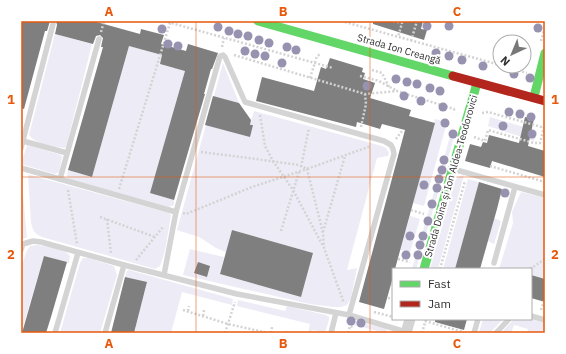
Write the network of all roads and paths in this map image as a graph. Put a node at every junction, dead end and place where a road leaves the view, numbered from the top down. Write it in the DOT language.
graph roads {
  1 [pos="164,21"];
  2 [pos="258,21"];
  3 [pos="341,21"];
  4 [pos="392,21"];
  5 [pos="417,21"];
  6 [pos="170,23"];
  7 [pos="53,24"];
  8 [pos="398,37"];
  9 [pos="99,38"];
  10 [pos="411,41"];
  11 [pos="229,53"];
  12 [pos="545,53"];
  13 [pos="321,54"];
  14 [pos="314,63"];
  15 [pos="492,64"];
  16 [pos="333,68"];
  17 [pos="367,68"];
  18 [pos="531,74"];
  19 [pos="360,76"];
  20 [pos="539,76"];
  21 [pos="310,78"];
  22 [pos="477,83"];
  23 [pos="389,87"];
  24 [pos="397,92"];
  25 [pos="365,94"];
  26 [pos="534,98"];
  27 [pos="545,100"];
  28 [pos="259,107"];
  29 [pos="454,109"];
  30 [pos="478,115"];
  31 [pos="310,120"];
  32 [pos="544,128"];
  33 [pos="360,133"];
  34 [pos="471,136"];
  35 [pos="23,141"];
  36 [pos="384,141"];
  37 [pos="21,148"];
  38 [pos="194,152"];
  39 [pos="67,153"];
  40 [pos="346,156"];
  41 [pos="273,161"];
  42 [pos="506,165"];
  43 [pos="490,166"];
  44 [pos="302,167"];
  45 [pos="21,168"];
  46 [pos="453,168"];
  47 [pos="307,169"];
  48 [pos="505,170"];
  49 [pos="299,171"];
  50 [pos="466,172"];
  51 [pos="540,175"];
  52 [pos="284,176"];
  53 [pos="60,179"];
  54 [pos="539,180"];
  55 [pos="66,181"];
  56 [pos="545,182"];
  57 [pos="515,186"];
  58 [pos="293,190"];
  59 [pos="545,195"];
  60 [pos="117,196"];
  61 [pos="411,210"];
  62 [pos="176,212"];
  63 [pos="424,214"];
  64 [pos="100,217"];
  65 [pos="107,219"];
  66 [pos="281,231"];
  67 [pos="323,233"];
  68 [pos="155,237"];
  69 [pos="324,248"];
  70 [pos="21,250"];
  71 [pos="78,253"];
  72 [pos="398,259"];
  73 [pos="545,259"];
  74 [pos="112,262"];
  75 [pos="410,262"];
  76 [pos="494,263"];
  77 [pos="124,265"];
  78 [pos="130,266"];
  79 [pos="424,268"];
  80 [pos="440,268"];
  81 [pos="532,268"];
  82 [pos="164,275"];
  83 [pos="237,294"];
  84 [pos="388,298"];
  85 [pos="392,299"];
  86 [pos="189,306"];
  87 [pos="183,310"];
  88 [pos="204,310"];
  89 [pos="188,311"];
  90 [pos="336,312"];
  91 [pos="349,315"];
  92 [pos="203,316"];
  93 [pos="532,316"];
  94 [pos="410,320"];
  95 [pos="426,320"];
  96 [pos="478,320"];
  97 [pos="508,320"];
  98 [pos="545,320"];
  99 [pos="228,324"];
  100 [pos="272,327"];
  101 [pos="357,328"];
  102 [pos="406,332"];
  103 [pos="463,332"];
  104 [pos="55,333"];
  105 [pos="105,333"];
  106 [pos="225,333"];
  107 [pos="269,333"];
  108 [pos="330,333"];
  109 [pos="348,333"];
  110 [pos="422,333"];
  111 [pos="474,333"];
  112 [pos="496,333"];
  1 -- 6 [label="path"];
  2 -- 22 [label="main road, Strada Ion Creangă"];
  3 -- 8 [label="path"];
  4 -- 8 [label="path"];
  5 -- 10 [label="path"];
  6 -- 14 [label="path"];
  6 -- 60 [label="path"];
  7 -- 35 [label="lane"];
  8 -- 10 [label="path"];
  9 -- 39 [label="lane"];
  10 -- 15 [label="path"];
  11 -- 21 [label="path"];
  12 -- 20 [label="main road"];
  13 -- 14 [label="path"];
  14 -- 16 [label="path"];
  14 -- 21 [label="path"];
  17 -- 23 [label="path"];
  18 -- 20 [label="path"];
  19 -- 23 [label="path"];
  20 -- 26 [label="main road"];
  21 -- 25 [label="path"];
  22 -- 26 [label="main road, Strada Ion Creangă"];
  22 -- 46 [label="main road, Strada Doina și Ion Aldea-Teodorovici"];
  23 -- 24 [label="path"];
  24 -- 25 [label="path"];
  24 -- 29 [label="path"];
  25 -- 33 [label="path"];
  26 -- 27 [label="main road, Strada Ion Creangă"];
  28 -- 31 [label="lane"];
  28 -- 38 [label="lane"];
  28 -- 41 [label="path"];
  30 -- 32 [label="path"];
  31 -- 33 [label="lane"];
  31 -- 44 [label="path"];
  32 -- 34 [label="path"];
  33 -- 36 [label="lane"];
  35 -- 37 [label="lane"];
  35 -- 39 [label="lane"];
  36 -- 40 [label="path"];
  36 -- 91 [label="lane"];
  38 -- 41 [label="path"];
  38 -- 62 [label="lane"];
  39 -- 53 [label="lane"];
  40 -- 47 [label="path"];
  40 -- 67 [label="path"];
  41 -- 44 [label="path"];
  41 -- 52 [label="path"];
  42 -- 48 [label="path"];
  43 -- 48 [label="path"];
  44 -- 47 [label="path"];
  45 -- 53 [label="lane"];
  46 -- 50 [label="lane"];
  46 -- 79 [label="main road, Strada Doina și Ion Aldea-Teodorovici"];
  47 -- 49 [label="path"];
  47 -- 67 [label="path"];
  48 -- 54 [label="path"];
  49 -- 52 [label="path"];
  49 -- 58 [label="path"];
  50 -- 57 [label="lane"];
  50 -- 80 [label="path"];
  51 -- 54 [label="path"];
  52 -- 58 [label="path"];
  52 -- 62 [label="path"];
  53 -- 55 [label="lane"];
  54 -- 56 [label="path"];
  55 -- 60 [label="lane"];
  55 -- 71 [label="path"];
  57 -- 59 [label="lane"];
  57 -- 76 [label="lane"];
  58 -- 66 [label="path"];
  58 -- 69 [label="path"];
  60 -- 62 [label="lane"];
  61 -- 63 [label="path"];
  62 -- 68 [label="path"];
  62 -- 82 [label="lane"];
  64 -- 65 [label="path"];
  65 -- 68 [label="path"];
  65 -- 74 [label="path"];
  67 -- 69 [label="path"];
  68 -- 78 [label="path"];
  69 -- 91 [label="path"];
  70 -- 71 [label="lane"];
  71 -- 74 [label="lane"];
  71 -- 104 [label="lane"];
  72 -- 75 [label="path"];
  73 -- 81 [label="path"];
  74 -- 77 [label="lane"];
  77 -- 78 [label="lane"];
  77 -- 105 [label="lane"];
  78 -- 82 [label="lane"];
  82 -- 83 [label="lane"];
  83 -- 90 [label="lane"];
  83 -- 99 [label="path"];
  84 -- 85 [label="path"];
  86 -- 89 [label="path"];
  87 -- 89 [label="path"];
  88 -- 92 [label="path"];
  89 -- 92 [label="path"];
  90 -- 91 [label="lane"];
  90 -- 108 [label="lane"];
  91 -- 102 [label="lane"];
  92 -- 99 [label="path"];
  93 -- 98 [label="lane"];
  94 -- 102 [label="street"];
  95 -- 103 [label="path"];
  95 -- 110 [label="path"];
  96 -- 111 [label="lane"];
  97 -- 112 [label="lane"];
  99 -- 106 [label="path"];
  99 -- 107 [label="path"];
  100 -- 107 [label="path"];
  101 -- 109 [label="path"];
}
